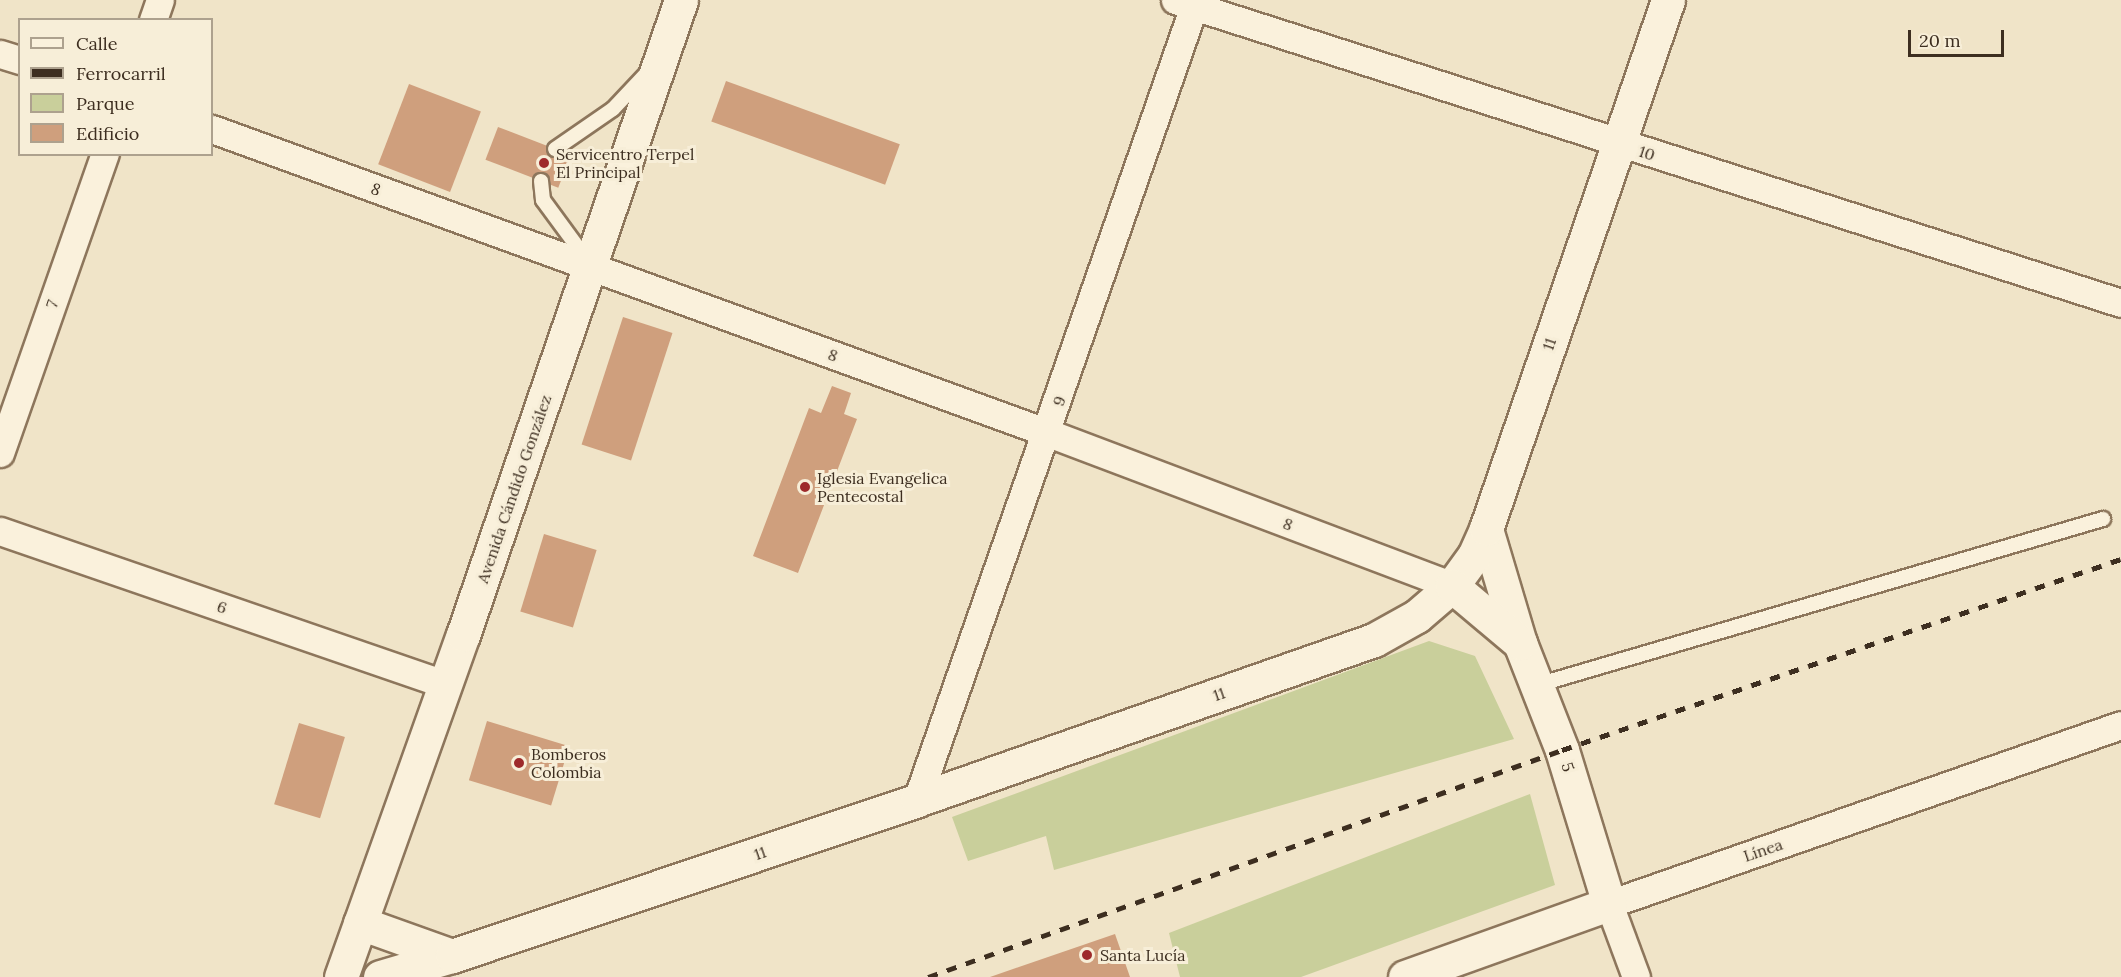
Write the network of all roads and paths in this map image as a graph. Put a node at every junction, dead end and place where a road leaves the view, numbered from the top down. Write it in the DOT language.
graph roads {
  1 [pos="160,0"];
  2 [pos="681,0"];
  3 [pos="1668,0"];
  4 [pos="1188,2"];
  5 [pos="154,18"];
  6 [pos="0,54"];
  7 [pos="662,57"];
  8 [pos="18,59"];
  9 [pos="213,129"];
  10 [pos="1617,144"];
  11 [pos="555,149"];
  12 [pos="104,156"];
  13 [pos="541,181"];
  14 [pos="590,267"];
  15 [pos="2121,303"];
  16 [pos="1048,433"];
  17 [pos="0,453"];
  18 [pos="2103,519"];
  19 [pos="1486,529"];
  20 [pos="0,531"];
  21 [pos="1452,586"];
  22 [pos="1520,643"];
  23 [pos="445,684"];
  24 [pos="1537,685"];
  25 [pos="2121,725"];
  26 [pos="917,800"];
  27 [pos="1610,904"];
  28 [pos="360,924"];
  29 [pos="452,956"];
  30 [pos="341,977"];
  31 [pos="380,977"];
  32 [pos="1405,977"];
  33 [pos="1636,977"];
  1 -- 5 [label="street"];
  2 -- 7 [label="street, Avenida Cándido González"];
  3 -- 10 [label="street, 11"];
  4 -- 10 [label="street, 10"];
  4 -- 16 [label="street, 9"];
  6 -- 8 [label="street"];
  7 -- 11 [label="lane"];
  7 -- 14 [label="street, Avenida Cándido González"];
  9 -- 14 [label="street, 8"];
  10 -- 15 [label="street, 10"];
  10 -- 19 [label="street, 11"];
  12 -- 17 [label="street, 7"];
  13 -- 14 [label="lane"];
  14 -- 16 [label="street, 8"];
  14 -- 23 [label="street, Avenida Cándido González"];
  16 -- 21 [label="street, 8"];
  16 -- 26 [label="street, 9"];
  18 -- 24 [label="lane"];
  19 -- 21 [label="street, 11"];
  19 -- 22 [label="street"];
  20 -- 23 [label="street, 6"];
  21 -- 22 [label="street, 5"];
  21 -- 26 [label="street, 11"];
  22 -- 24 [label="street, 5"];
  23 -- 28 [label="street, Avenida Cándido González"];
  24 -- 27 [label="street, 5"];
  25 -- 27 [label="street, Línea"];
  26 -- 29 [label="street, 11"];
  27 -- 32 [label="street, Línea"];
  27 -- 33 [label="street, 5"];
  28 -- 29 [label="street"];
  28 -- 30 [label="street, Avenida Cándido González"];
  29 -- 31 [label="street, 11"];
}
